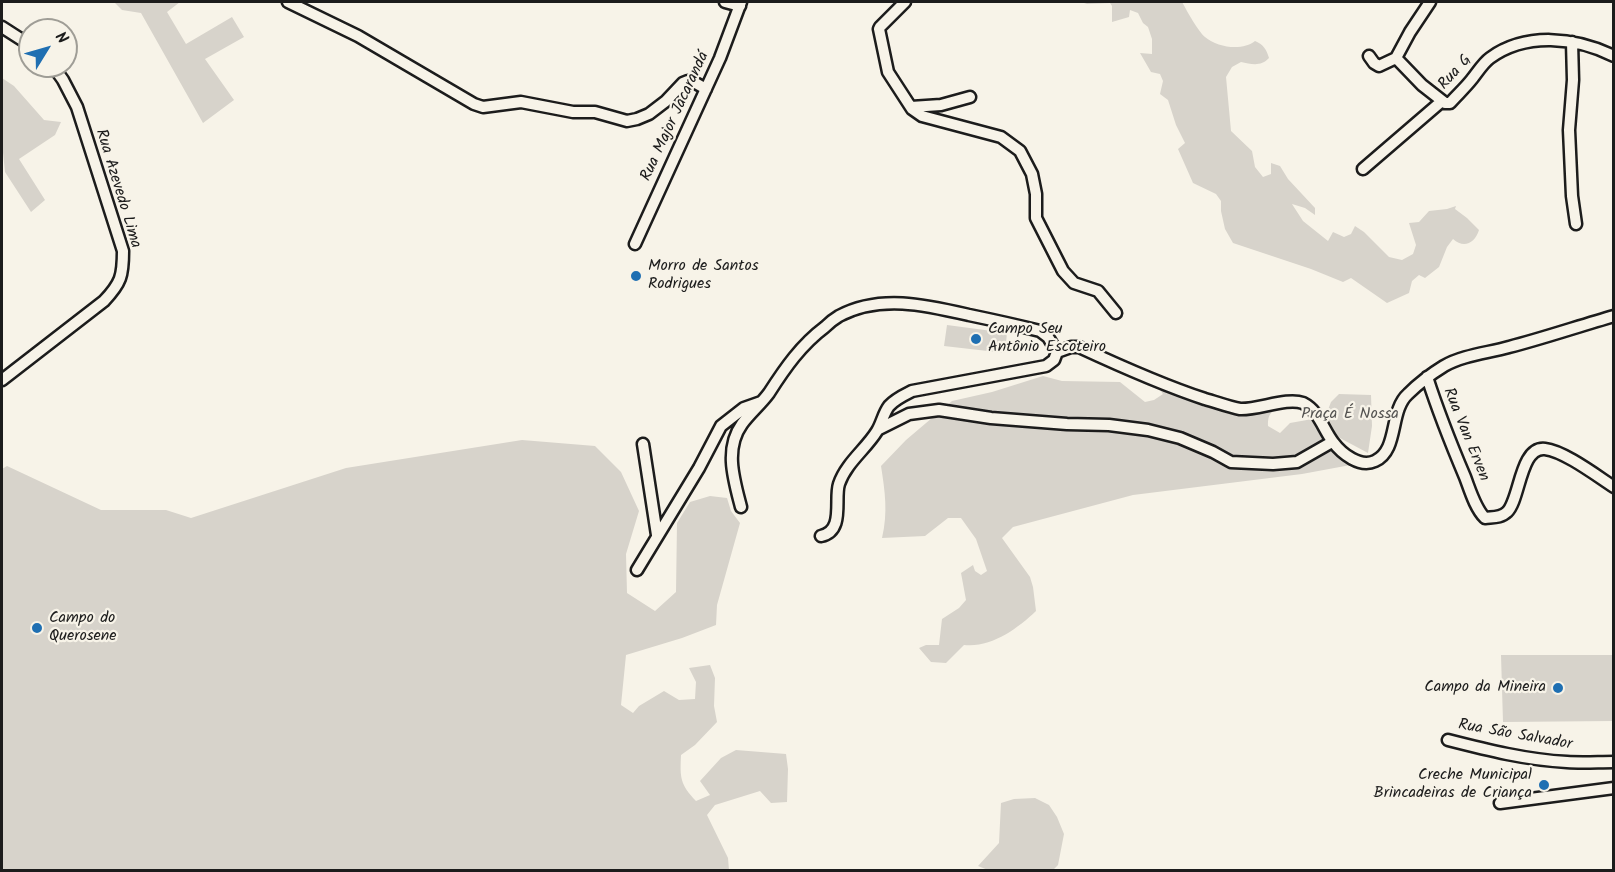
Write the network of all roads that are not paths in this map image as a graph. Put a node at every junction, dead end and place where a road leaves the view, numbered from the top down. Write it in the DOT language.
graph roads {
  1 [pos="288,2"];
  2 [pos="725,2"];
  3 [pos="905,2"];
  4 [pos="1430,2"];
  5 [pos="741,4"];
  6 [pos="2,27"];
  7 [pos="18,37"];
  8 [pos="1572,42"];
  9 [pos="1369,56"];
  10 [pos="1614,56"];
  11 [pos="1396,58"];
  12 [pos="62,78"];
  13 [pos="705,89"];
  14 [pos="970,97"];
  15 [pos="1442,101"];
  16 [pos="911,107"];
  17 [pos="1363,169"];
  18 [pos="1576,224"];
  19 [pos="634,244"];
  20 [pos="1116,313"];
  21 [pos="1614,316"];
  22 [pos="1057,352"];
  23 [pos="1427,377"];
  24 [pos="2,380"];
  25 [pos="764,401"];
  26 [pos="879,429"];
  27 [pos="1332,442"];
  28 [pos="643,444"];
  29 [pos="1614,487"];
  30 [pos="741,507"];
  31 [pos="657,535"];
  32 [pos="821,536"];
  33 [pos="637,570"];
  34 [pos="1448,740"];
  35 [pos="1614,762"];
  36 [pos="1614,788"];
  37 [pos="1500,803"];
  1 -- 13 [label="street"];
  2 -- 5 [label="street"];
  3 -- 16 [label="street"];
  4 -- 11 [label="street"];
  5 -- 13 [label="street, Rua Major Jacarandá"];
  6 -- 7 [label="street"];
  8 -- 10 [label="street, Rua G"];
  8 -- 15 [label="street, Rua G"];
  8 -- 18 [label="street"];
  9 -- 11 [label="street"];
  11 -- 15 [label="street, Rua G"];
  12 -- 24 [label="street, Rua Azevedo Lima"];
  13 -- 19 [label="street, Rua Major Jacarandá"];
  14 -- 16 [label="street"];
  15 -- 17 [label="street"];
  16 -- 20 [label="street"];
  21 -- 23 [label="street, Rua Van Erven"];
  22 -- 25 [label="street"];
  22 -- 26 [label="street"];
  22 -- 27 [label="street"];
  23 -- 27 [label="street"];
  23 -- 29 [label="street, Rua Van Erven"];
  25 -- 30 [label="street"];
  25 -- 31 [label="street"];
  26 -- 27 [label="street"];
  26 -- 32 [label="street"];
  28 -- 31 [label="street"];
  31 -- 33 [label="street"];
  34 -- 35 [label="street, Rua São Salvador"];
  36 -- 37 [label="street"];
}
